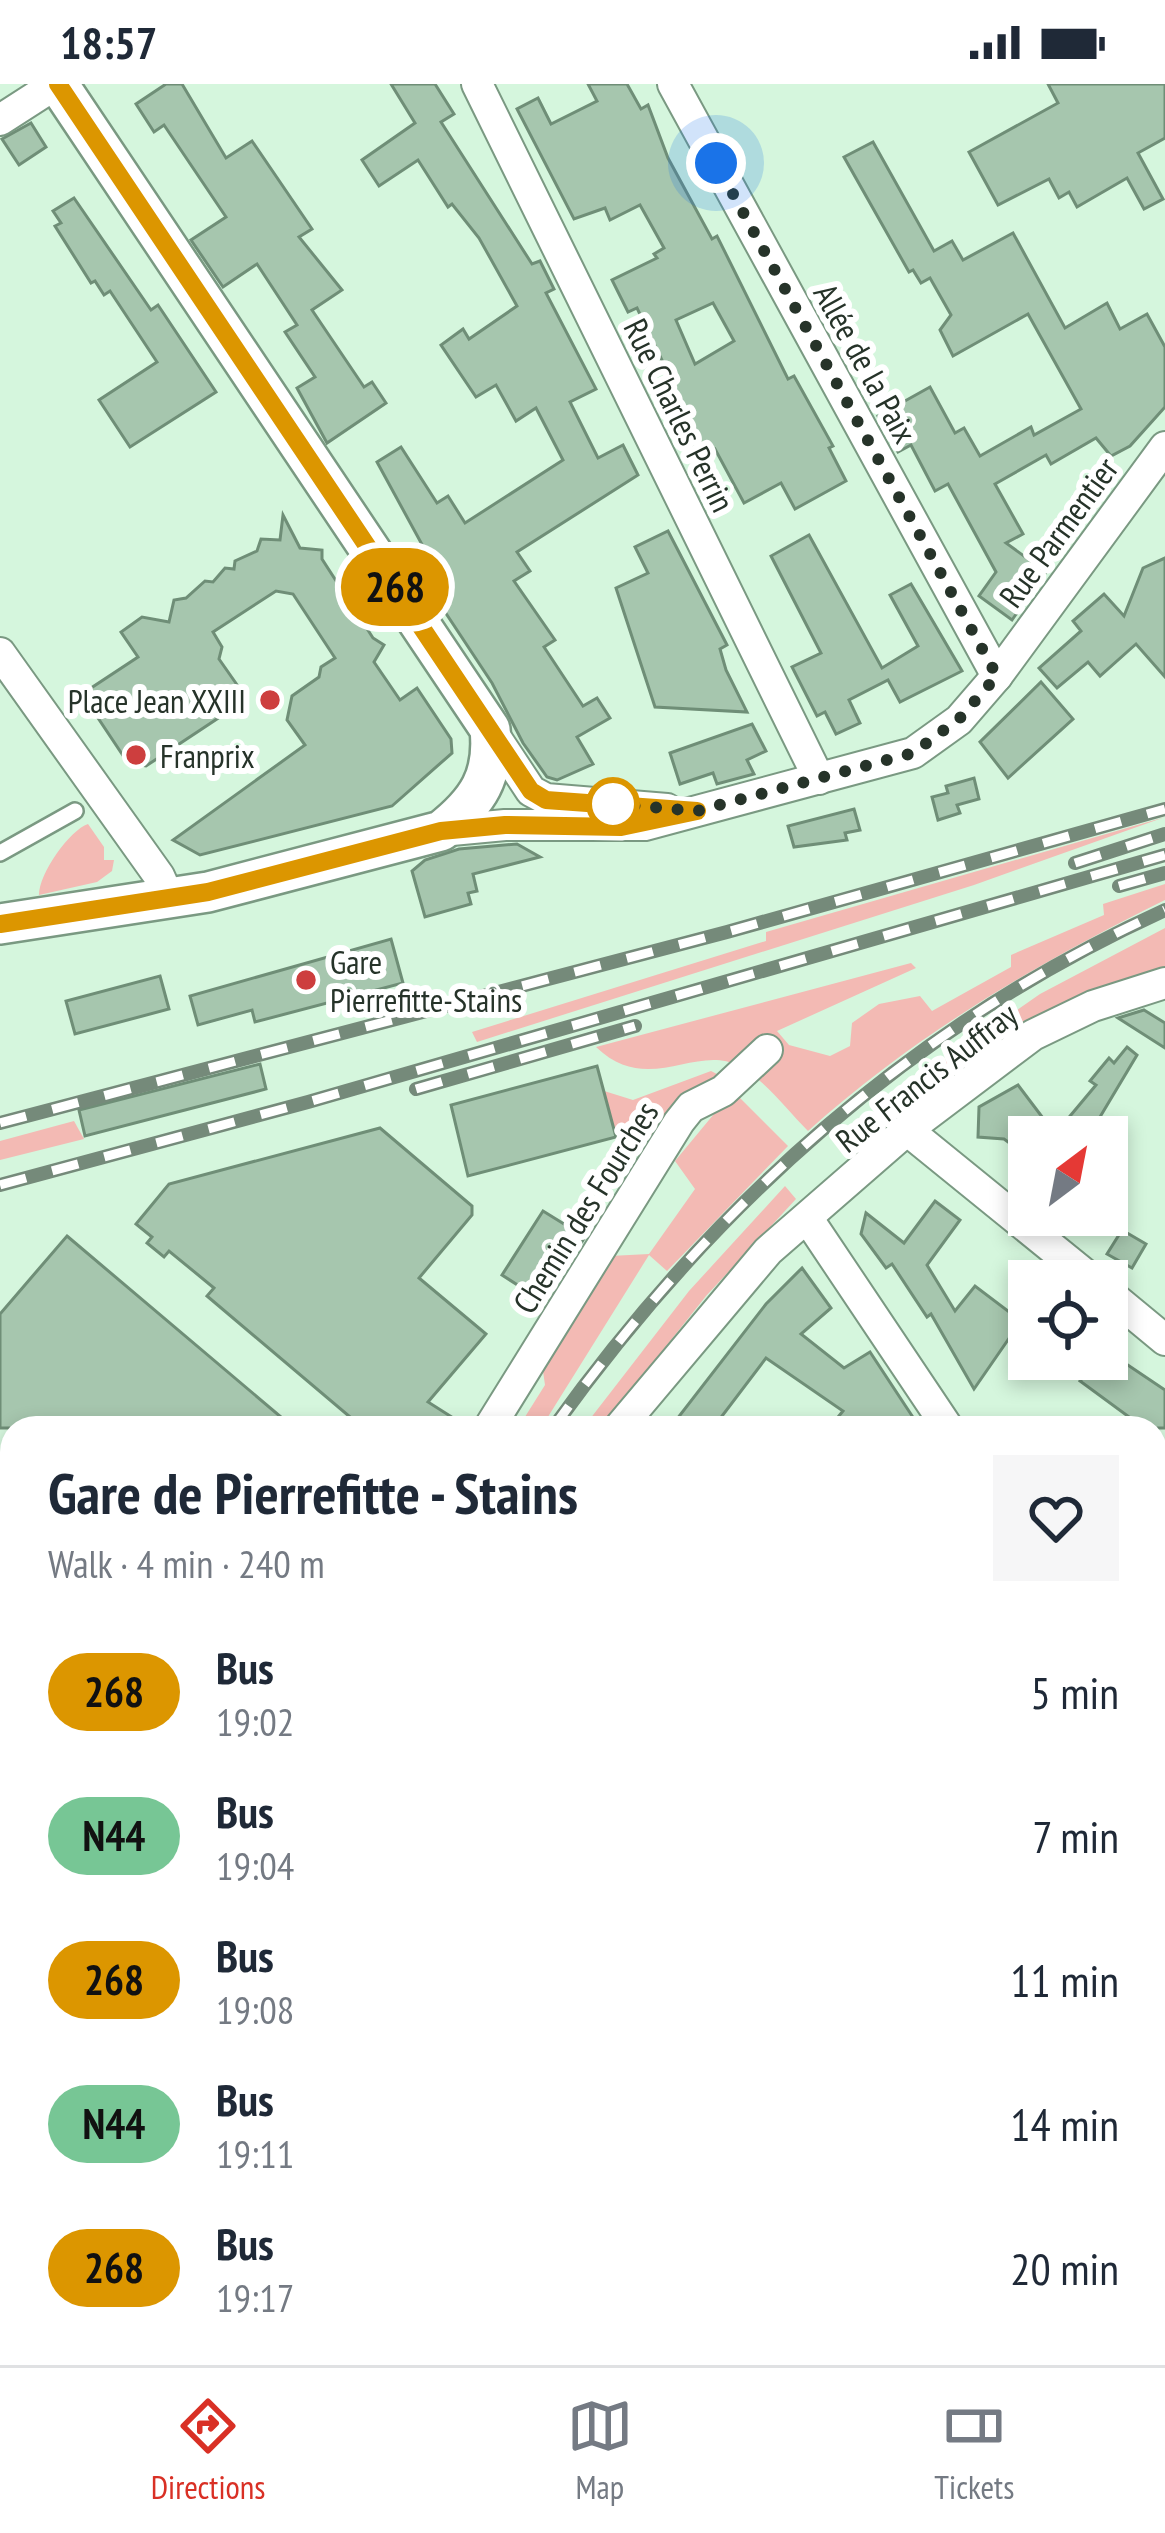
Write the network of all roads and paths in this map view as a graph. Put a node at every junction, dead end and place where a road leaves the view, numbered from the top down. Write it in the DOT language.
graph roads {
  1 [pos="57,84"];
  2 [pos="477,84"];
  3 [pos="673,84"];
  4 [pos="0,120"];
  5 [pos="1165,447"];
  6 [pos="0,653"];
  7 [pos="997,676"];
  8 [pos="490,729"];
  9 [pos="819,779"];
  10 [pos="75,811"];
  11 [pos="697,811"];
  12 [pos="441,831"];
  13 [pos="0,854"];
  14 [pos="167,896"];
  15 [pos="0,924"];
  16 [pos="1165,983"];
  17 [pos="759,1057"];
  18 [pos="907,1130"];
  19 [pos="808,1219"];
  20 [pos="1067,1260"];
  21 [pos="1128,1309"];
  22 [pos="1165,1340"];
  23 [pos="496,1416"];
  24 [pos="629,1416"];
  25 [pos="940,1416"];
  1 -- 4 [label="street"];
  1 -- 8 [label="street"];
  2 -- 9 [label="street, Rue Charles Perrin"];
  3 -- 7 [label="street, Allée de la Paix"];
  5 -- 7 [label="street, Rue Parmentier"];
  6 -- 14 [label="street"];
  7 -- 9 [label="street, Rue Parmentier"];
  8 -- 11 [label="street, Rue Parmentier"];
  8 -- 12 [label="street"];
  9 -- 11 [label="street, Rue Parmentier"];
  10 -- 13 [label="lane"];
  11 -- 12 [label="street, Rue Parmentier"];
  12 -- 14 [label="street"];
  14 -- 15 [label="street"];
  16 -- 18 [label="street, Rue Francis Auffray"];
  17 -- 23 [label="street, Chemin des Fourches"];
  18 -- 19 [label="street, Rue Francis Auffray"];
  18 -- 20 [label="street"];
  19 -- 24 [label="street, Rue Francis Auffray"];
  19 -- 25 [label="street"];
  21 -- 22 [label="street"];
}
